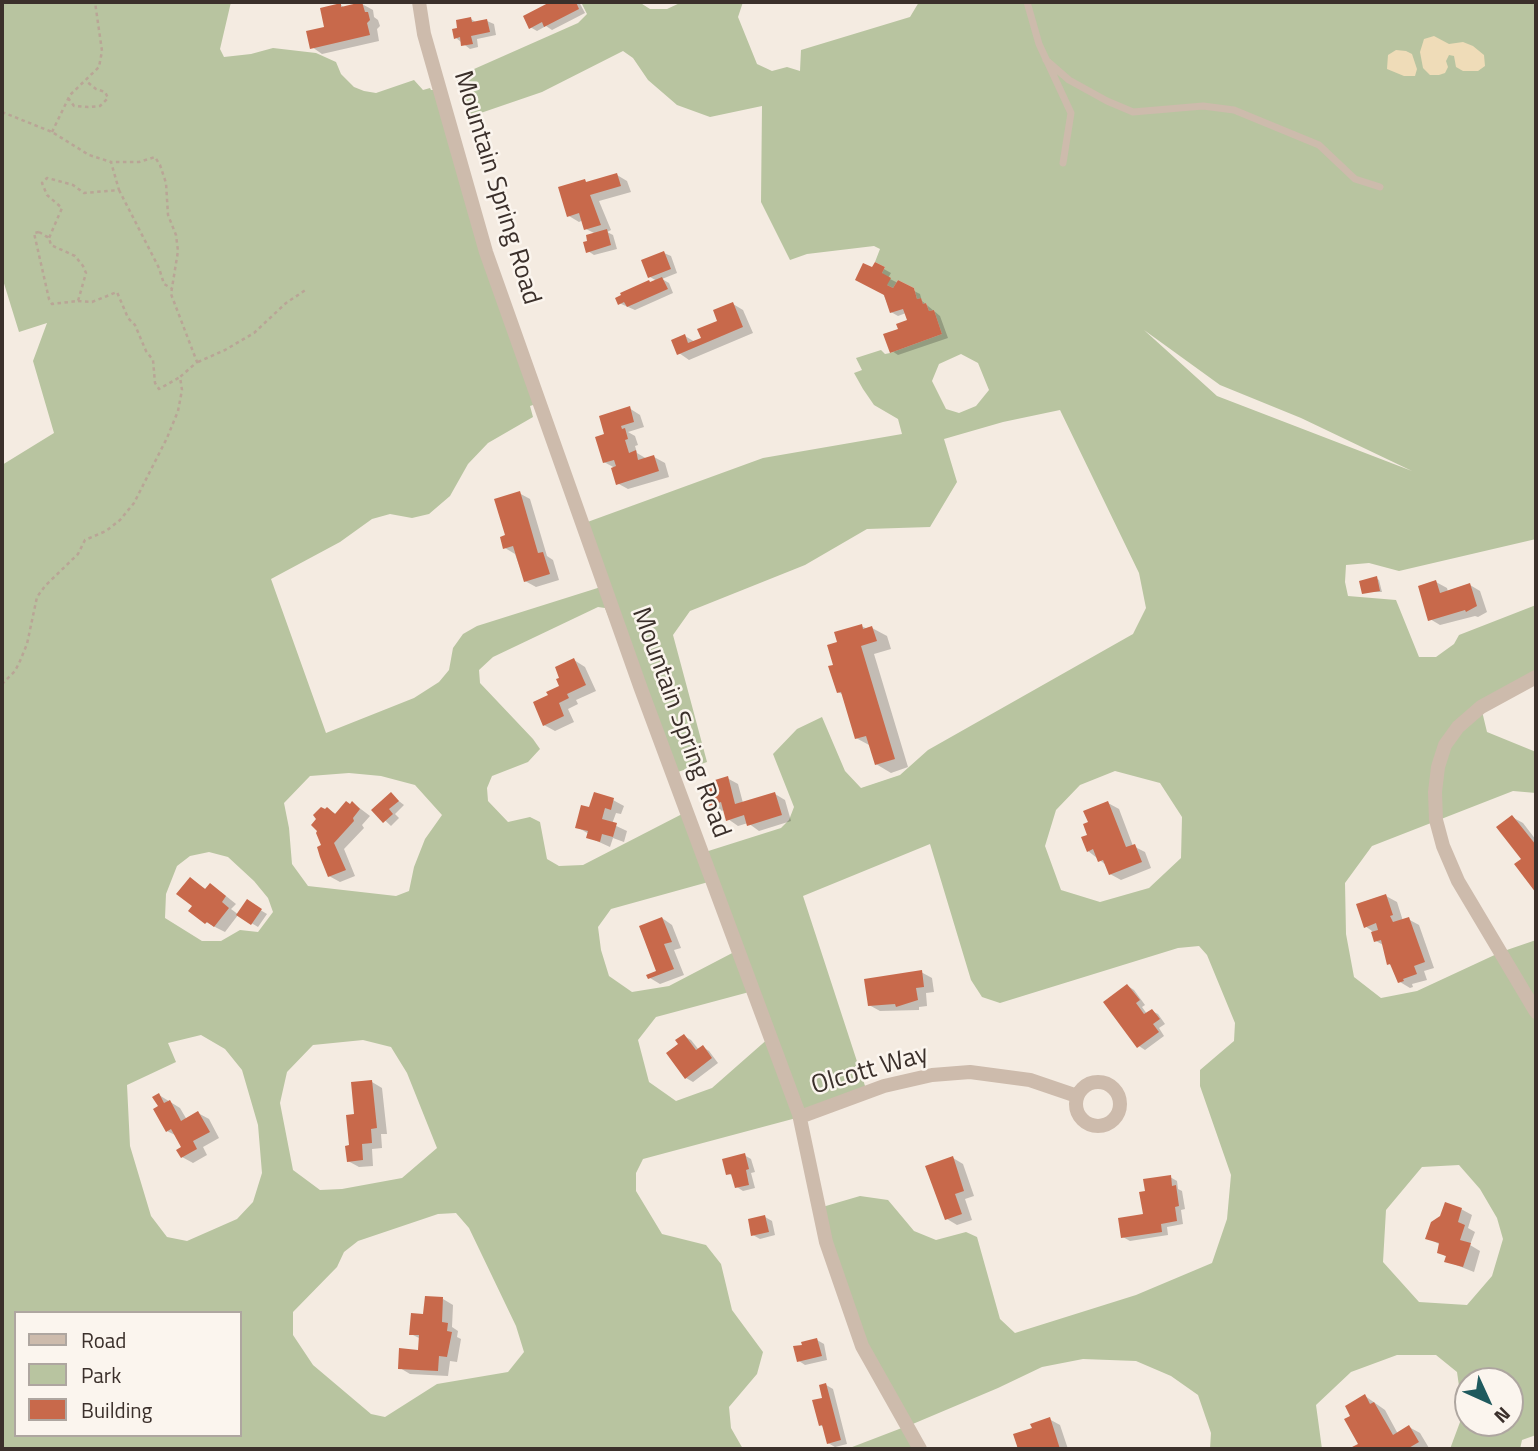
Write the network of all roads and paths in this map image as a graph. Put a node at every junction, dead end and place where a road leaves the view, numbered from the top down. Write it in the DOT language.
graph roads {
  1 [pos="95,2"];
  2 [pos="419,2"];
  3 [pos="1027,2"];
  4 [pos="1046,60"];
  5 [pos="86,81"];
  6 [pos="68,98"];
  7 [pos="2,112"];
  8 [pos="52,132"];
  9 [pos="111,162"];
  10 [pos="1063,163"];
  11 [pos="1380,187"];
  12 [pos="119,190"];
  13 [pos="49,238"];
  14 [pos="172,289"];
  15 [pos="307,289"];
  16 [pos="78,301"];
  17 [pos="197,362"];
  18 [pos="180,377"];
  19 [pos="1536,677"];
  20 [pos="2,684"];
  21 [pos="1536,1012"];
  22 [pos="1077,1096"];
  23 [pos="800,1117"];
  24 [pos="920,1449"];
  1 -- 5 [label="path"];
  2 -- 23 [label="street, Mountain Spring Road"];
  3 -- 4 [label="lane"];
  4 -- 10 [label="lane"];
  4 -- 11 [label="lane"];
  5 -- 6 [label="path"];
  5 -- 6 [label="path"];
  6 -- 8 [label="path"];
  7 -- 8 [label="path"];
  8 -- 9 [label="path"];
  9 -- 12 [label="path"];
  9 -- 14 [label="path"];
  12 -- 13 [label="path"];
  12 -- 14 [label="path"];
  13 -- 16 [label="path"];
  13 -- 16 [label="path"];
  14 -- 17 [label="path"];
  15 -- 17 [label="path"];
  16 -- 18 [label="path"];
  17 -- 18 [label="path"];
  18 -- 20 [label="path"];
  19 -- 21 [label="street"];
  22 -- 23 [label="street, Olcott Way"];
  23 -- 24 [label="street, Mountain Spring Road"];
}
